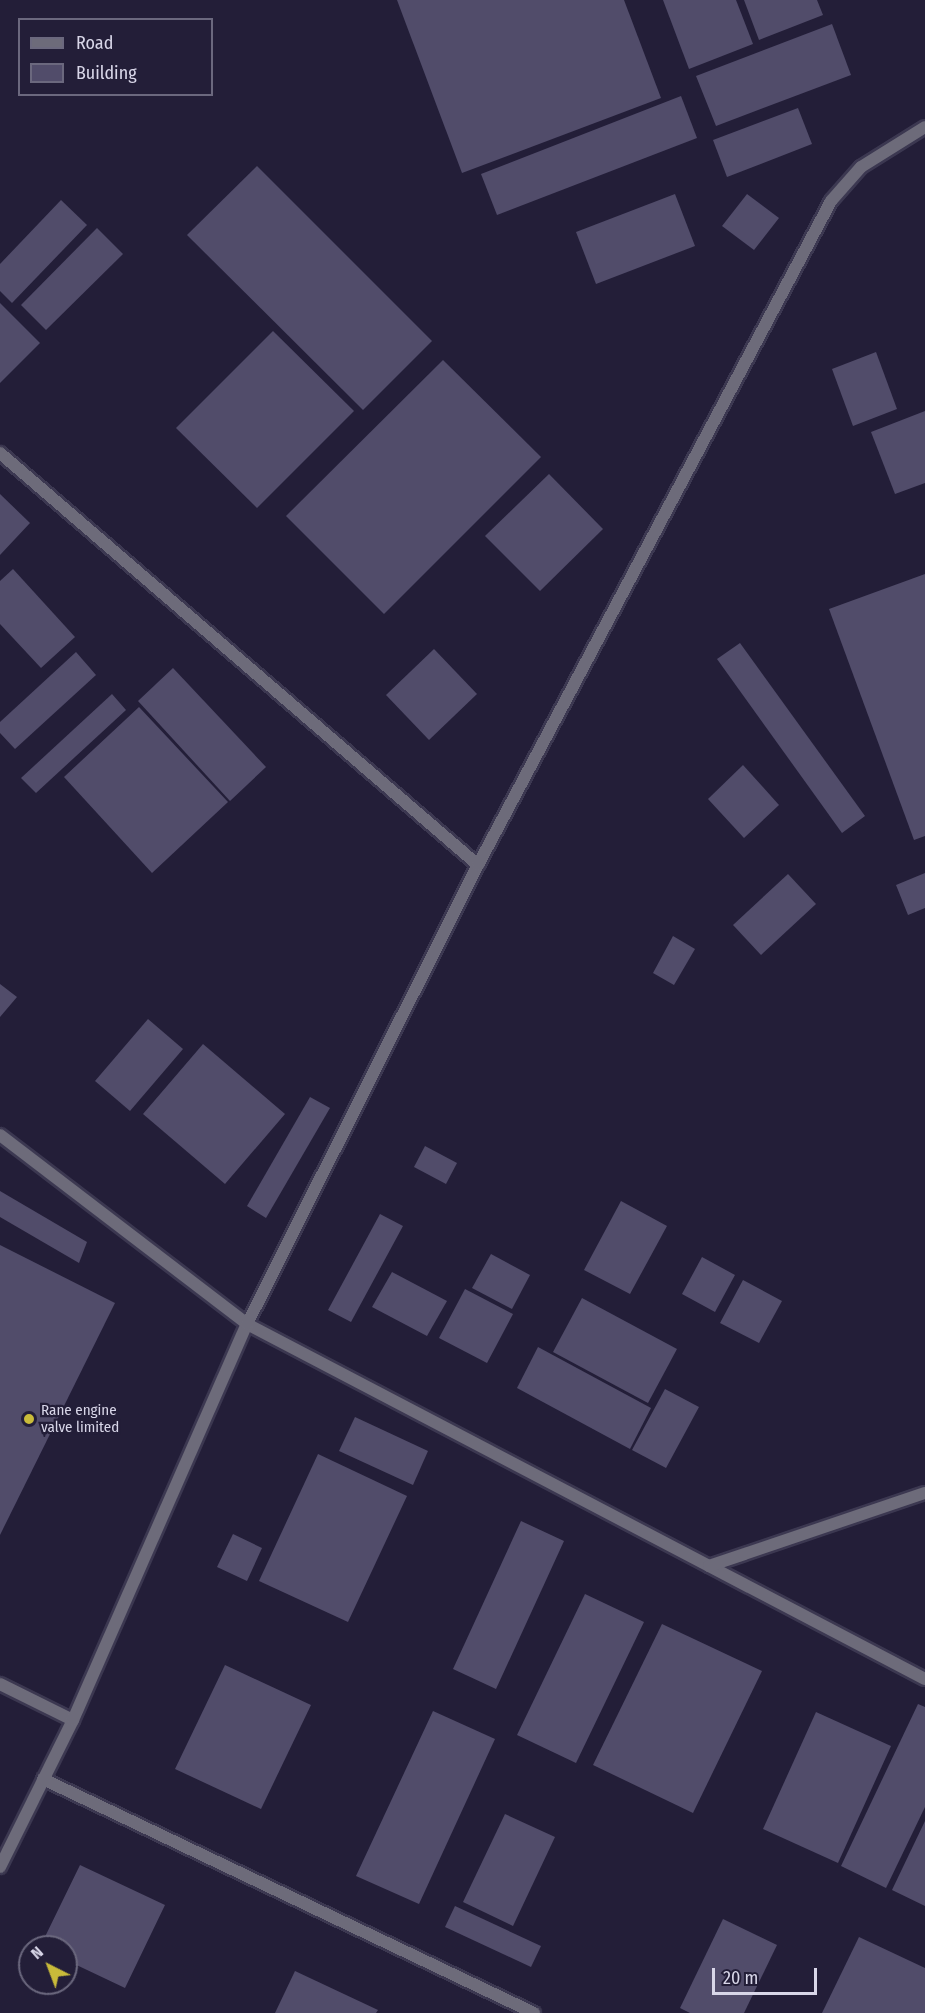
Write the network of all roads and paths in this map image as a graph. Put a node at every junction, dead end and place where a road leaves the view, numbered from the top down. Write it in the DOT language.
graph roads {
  1 [pos="925,127"];
  2 [pos="0,453"];
  3 [pos="478,865"];
  4 [pos="0,1135"];
  5 [pos="247,1324"];
  6 [pos="925,1492"];
  7 [pos="709,1566"];
  8 [pos="925,1679"];
  9 [pos="0,1684"];
  10 [pos="73,1720"];
  11 [pos="43,1779"];
  12 [pos="0,1867"];
  13 [pos="534,2013"];
  1 -- 3 [label="street"];
  2 -- 3 [label="street"];
  3 -- 5 [label="street"];
  4 -- 5 [label="street"];
  5 -- 7 [label="street"];
  5 -- 10 [label="street"];
  6 -- 7 [label="street"];
  7 -- 8 [label="street"];
  9 -- 10 [label="street"];
  10 -- 11 [label="street"];
  11 -- 12 [label="street"];
  11 -- 13 [label="street"];
}
